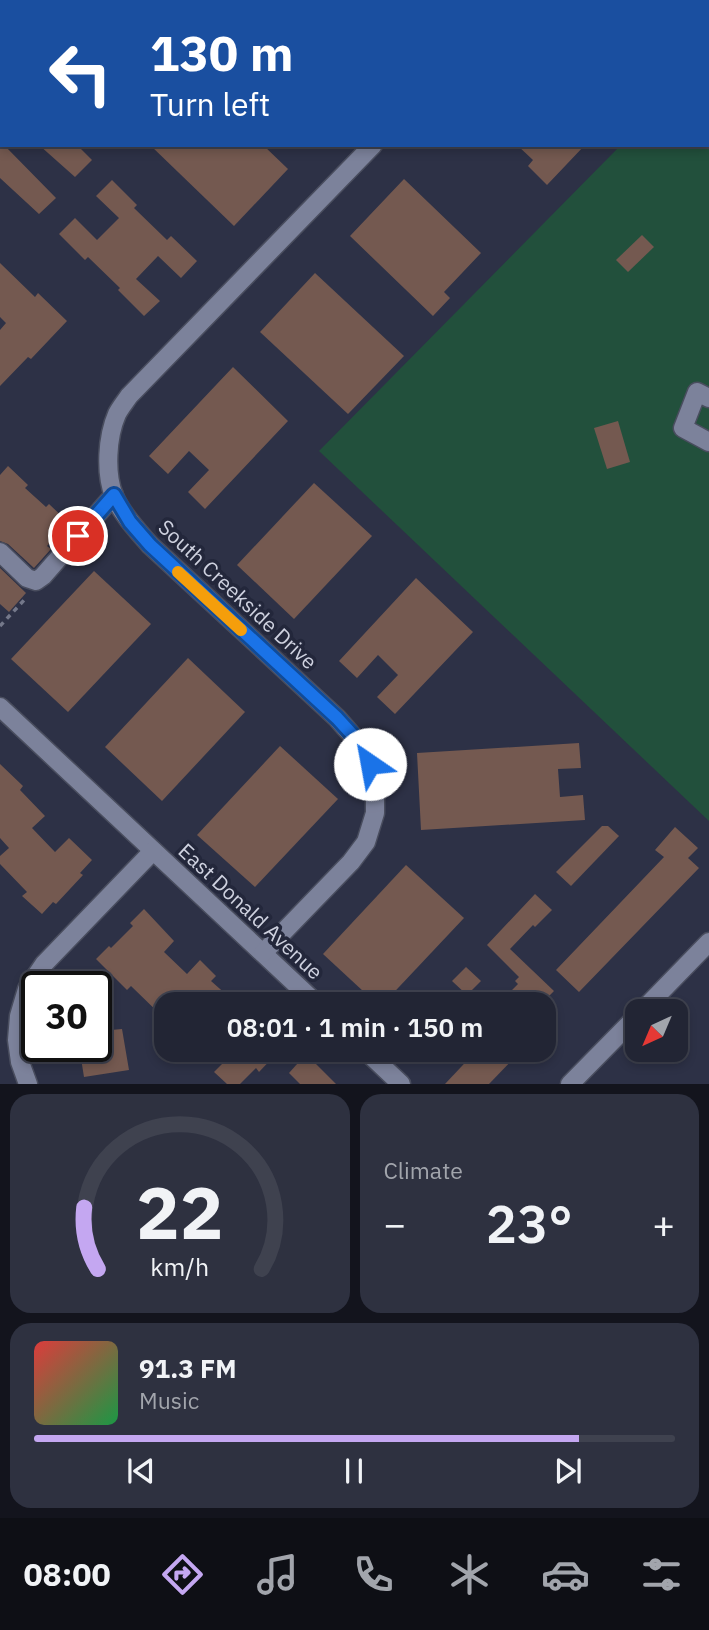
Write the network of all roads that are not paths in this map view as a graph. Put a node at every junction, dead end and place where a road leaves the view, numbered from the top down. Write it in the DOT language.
graph roads {
  1 [pos="371,147"];
  2 [pos="709,398"];
  3 [pos="709,442"];
  4 [pos="114,495"];
  5 [pos="0,552"];
  6 [pos="0,707"];
  7 [pos="153,851"];
  8 [pos="709,942"];
  9 [pos="263,953"];
  10 [pos="304,992"];
  11 [pos="654,999"];
  12 [pos="625,1028"];
  13 [pos="378,1062"];
  14 [pos="28,1084"];
  15 [pos="401,1084"];
  16 [pos="570,1084"];
  1 -- 4 [label="street, South Creekside Drive"];
  2 -- 3 [label="street"];
  4 -- 5 [label="street"];
  4 -- 9 [label="street, South Creekside Drive"];
  6 -- 7 [label="street, East Donald Avenue"];
  7 -- 9 [label="street, East Donald Avenue"];
  7 -- 14 [label="street"];
  8 -- 11 [label="street"];
  9 -- 10 [label="street, East Donald Avenue"];
  12 -- 16 [label="street"];
  13 -- 15 [label="street"];
}
